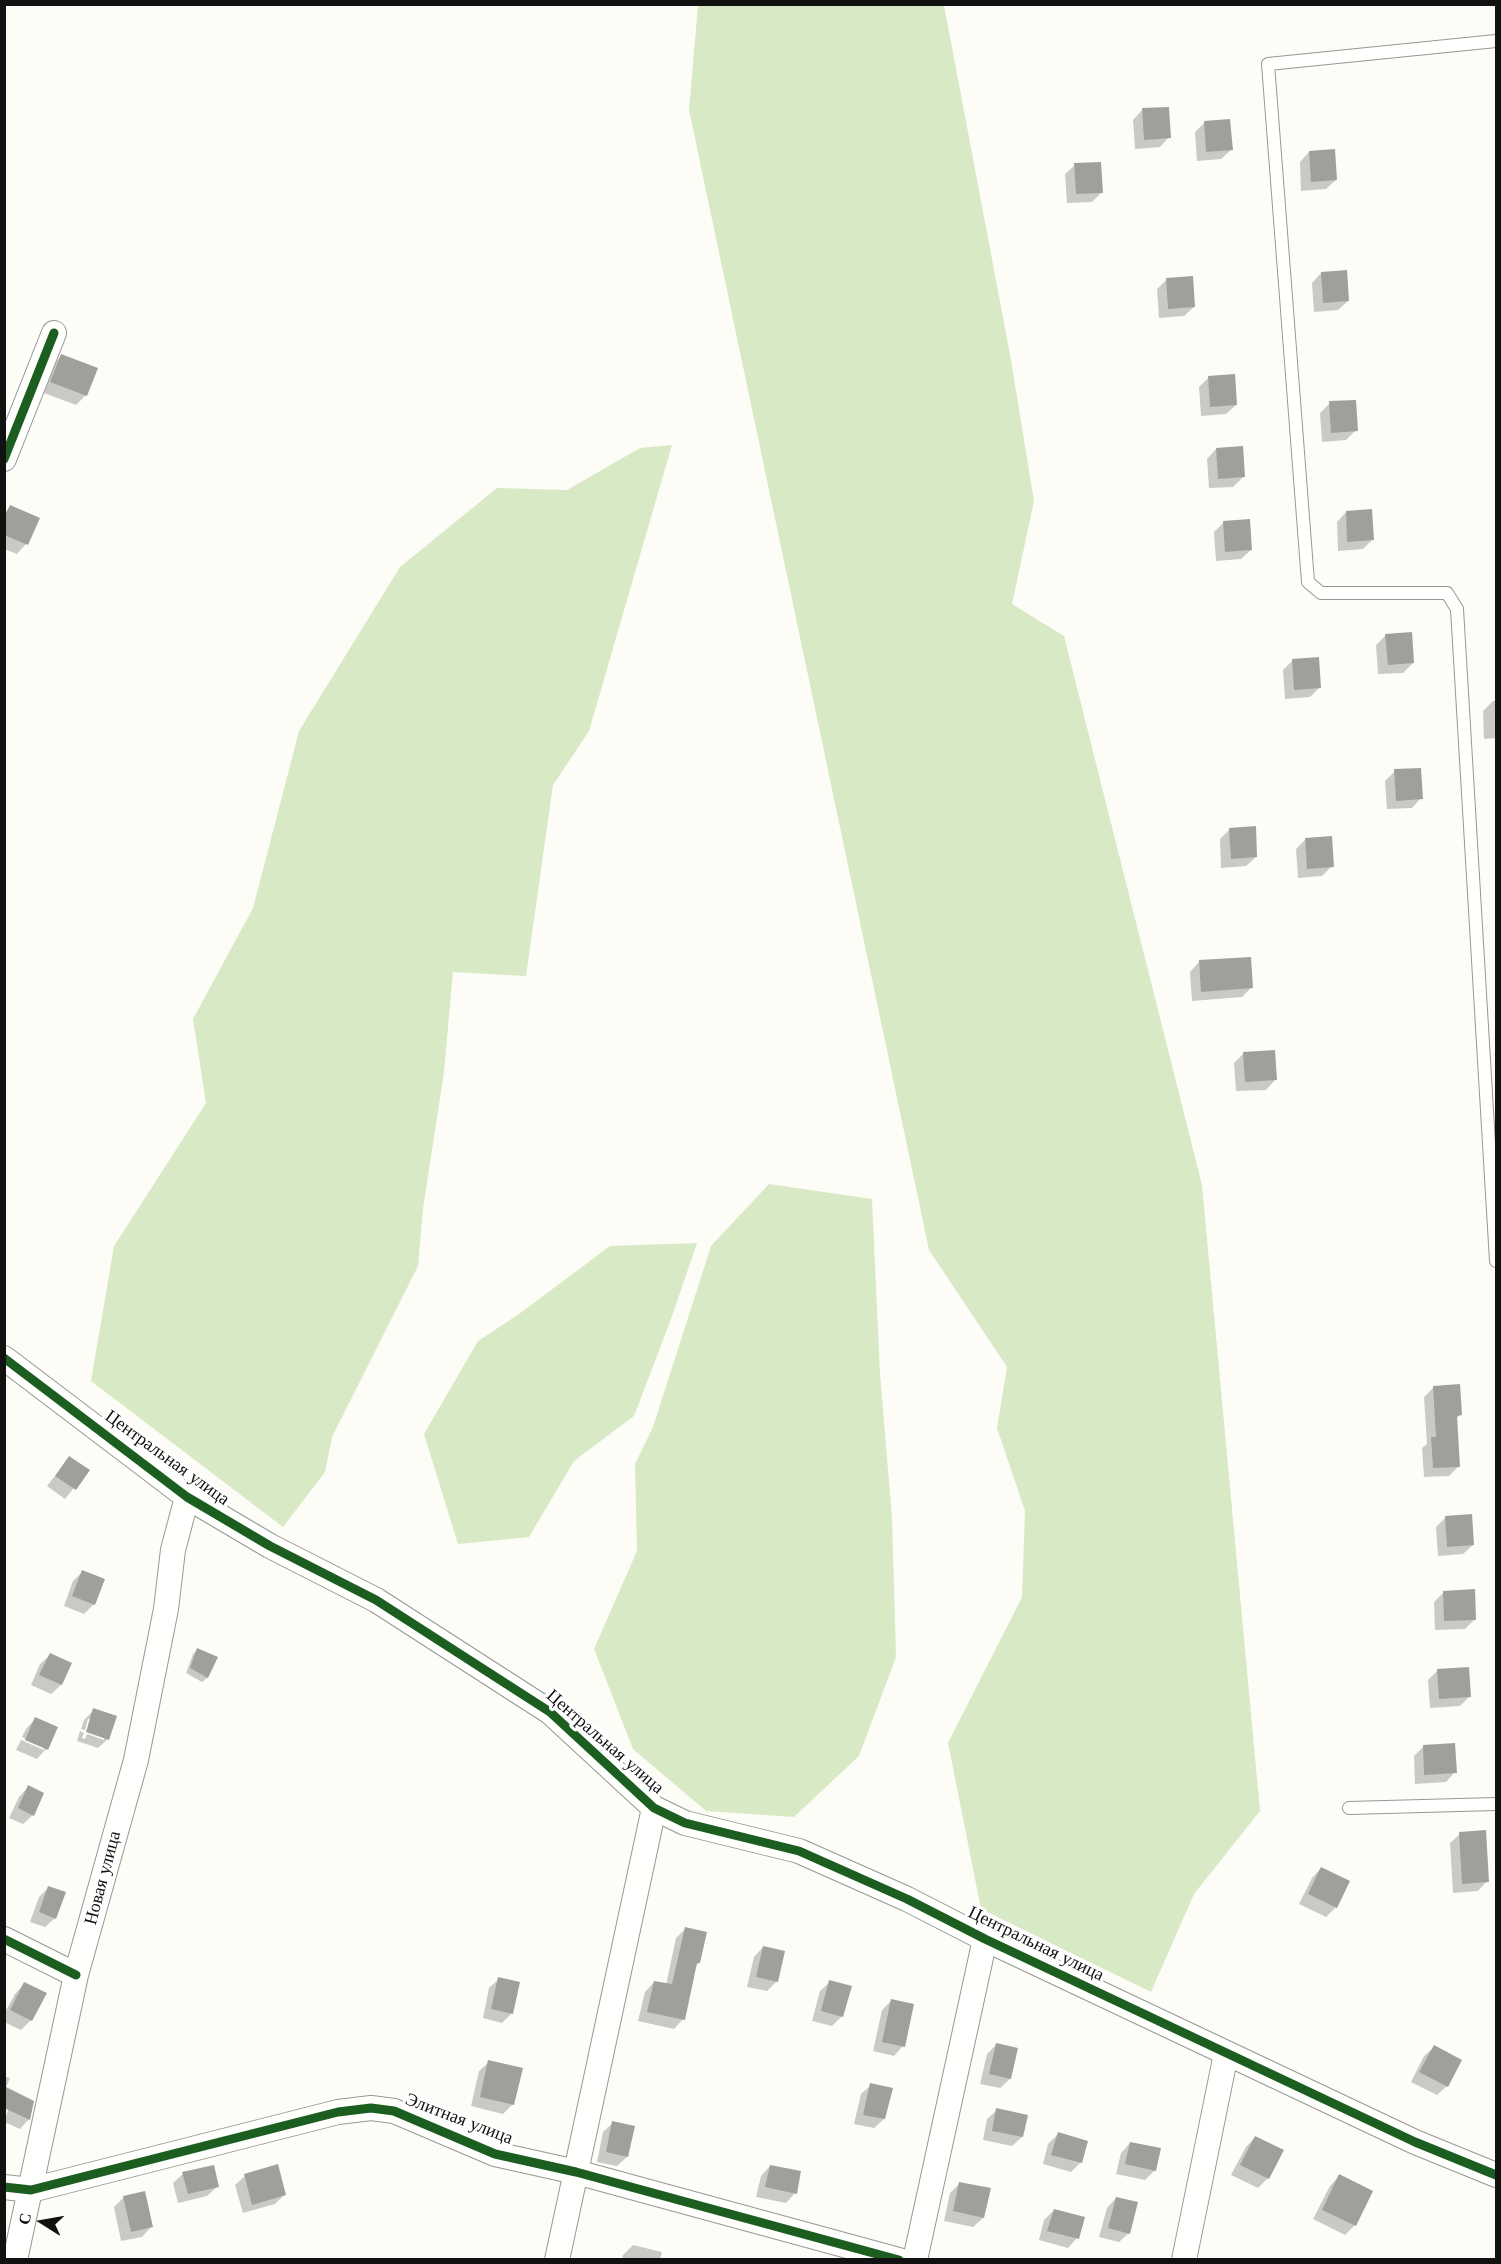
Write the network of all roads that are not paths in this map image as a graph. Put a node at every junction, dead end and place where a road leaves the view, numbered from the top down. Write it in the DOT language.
graph roads {
  1 [pos="1497,41"];
  2 [pos="54,333"];
  3 [pos="4,459"];
  4 [pos="1497,1261"];
  5 [pos="4,1358"];
  6 [pos="187,1497"];
  7 [pos="1497,1804"];
  8 [pos="654,1808"];
  9 [pos="1349,1808"];
  10 [pos="4,1939"];
  11 [pos="985,1939"];
  12 [pos="76,1976"];
  13 [pos="1226,2054"];
  14 [pos="576,2172"];
  15 [pos="1497,2175"];
  16 [pos="4,2187"];
  17 [pos="31,2190"];
  18 [pos="15,2259"];
  19 [pos="557,2259"];
  20 [pos="899,2259"];
  21 [pos="915,2259"];
  22 [pos="1184,2259"];
  1 -- 4 [label="lane"];
  2 -- 3 [label="street"];
  5 -- 6 [label="street, Центральная улица"];
  6 -- 8 [label="street, Центральная улица"];
  6 -- 12 [label="street, Новая улица"];
  7 -- 9 [label="lane"];
  8 -- 11 [label="street, Центральная улица"];
  8 -- 14 [label="street"];
  10 -- 12 [label="street"];
  11 -- 13 [label="street, Центральная улица"];
  11 -- 21 [label="street"];
  12 -- 17 [label="street, Новая улица"];
  13 -- 15 [label="street, Центральная улица"];
  13 -- 22 [label="street"];
  14 -- 17 [label="street, Элитная улица"];
  14 -- 19 [label="street"];
  14 -- 20 [label="street, Элитная улица"];
  16 -- 17 [label="street, Элитная улица"];
  17 -- 18 [label="street, Новая улица"];
}
